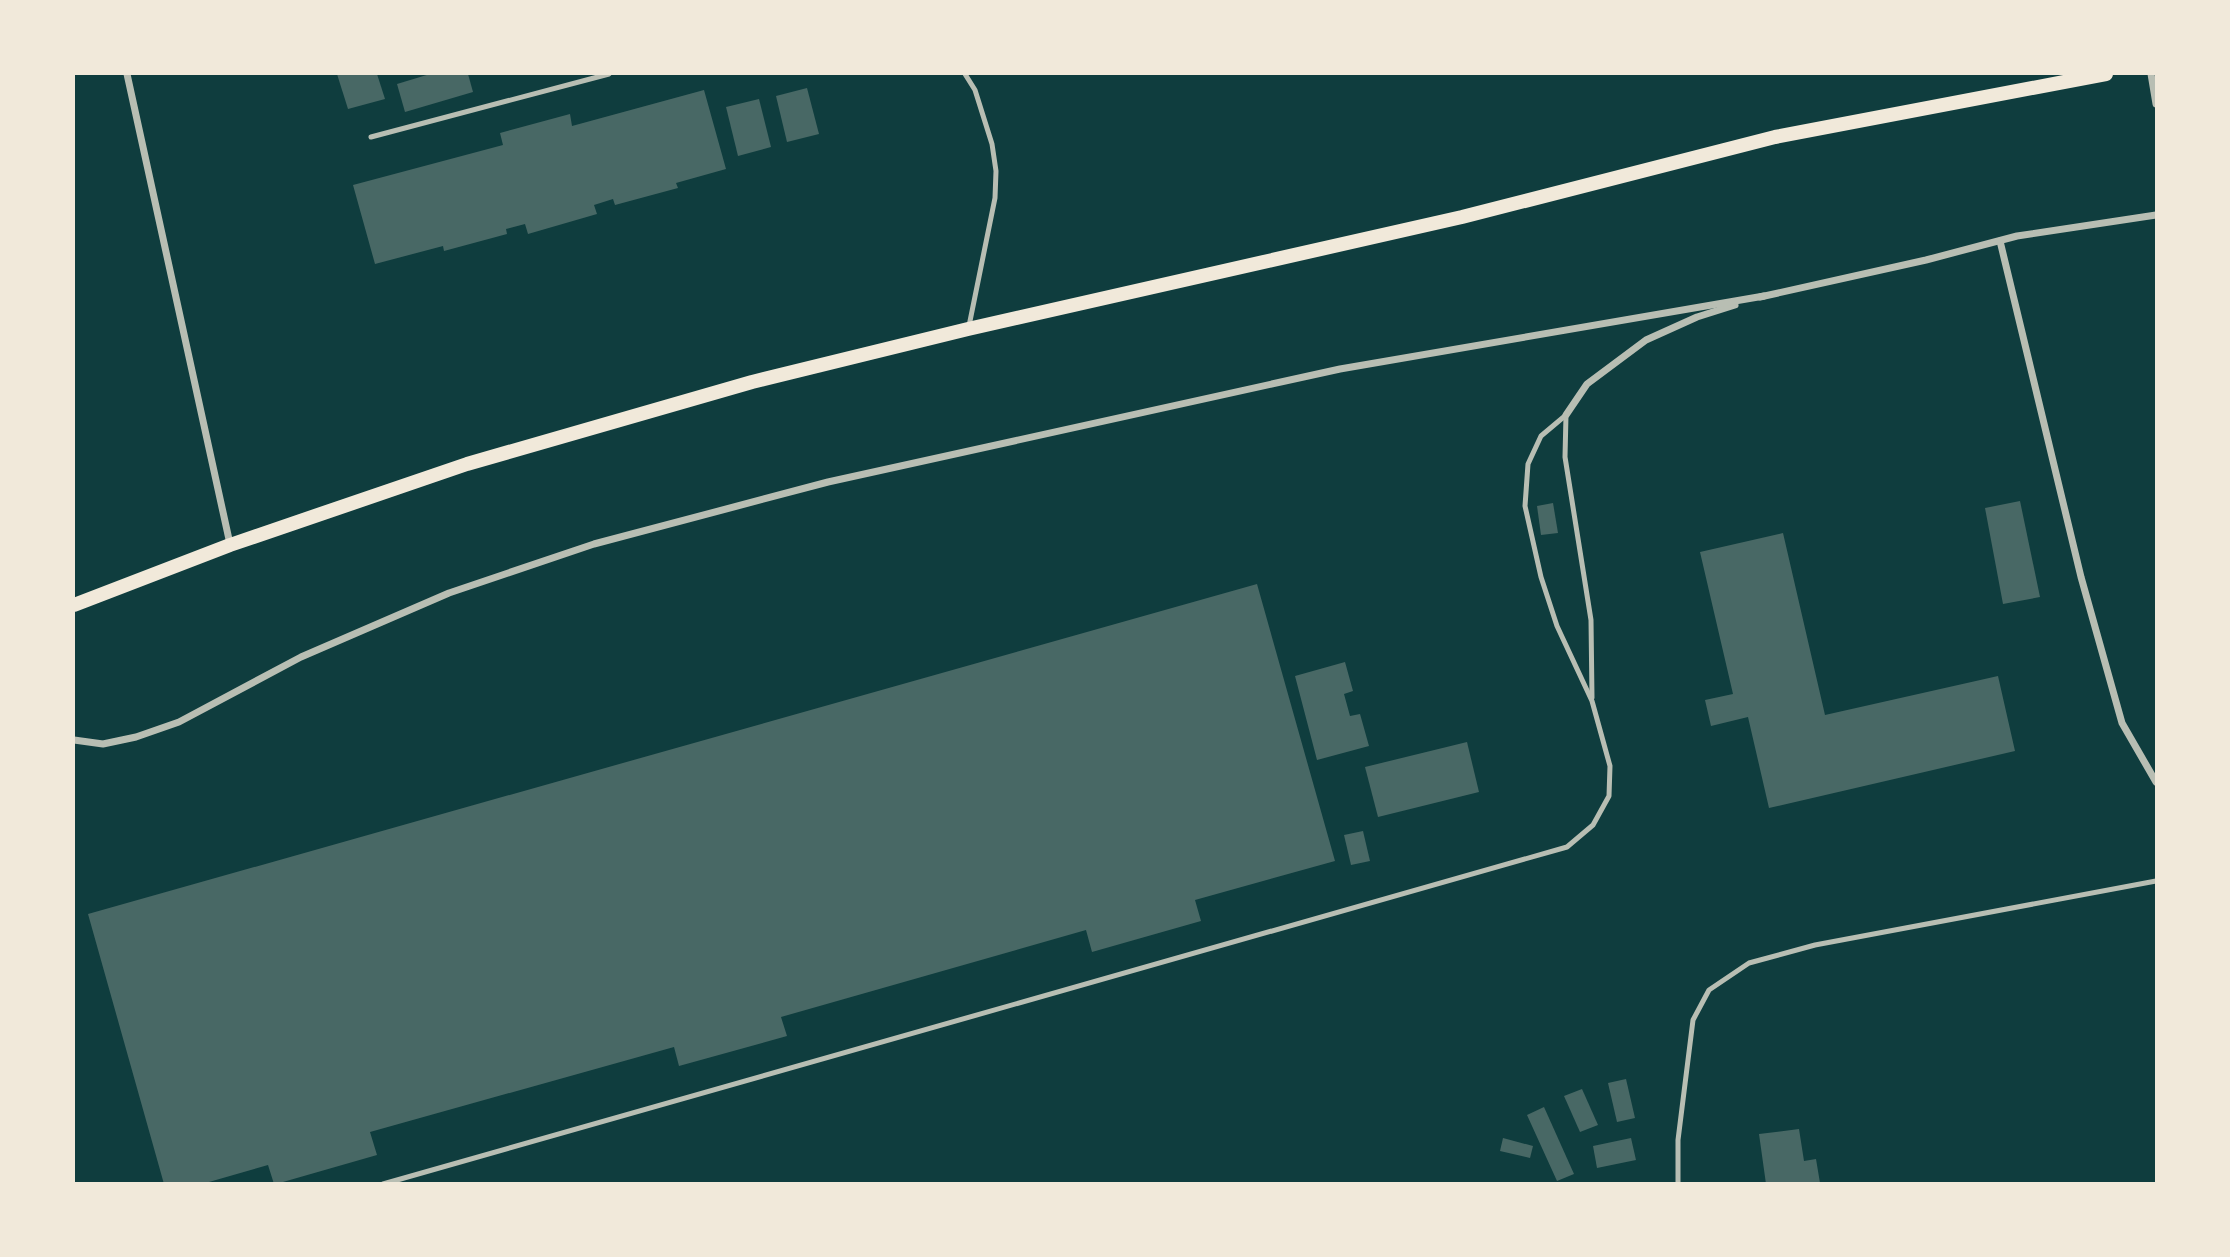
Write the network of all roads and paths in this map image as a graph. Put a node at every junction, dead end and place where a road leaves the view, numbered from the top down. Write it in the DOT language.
graph roads {
  1 [pos="127,74"];
  2 [pos="609,74"];
  3 [pos="965,74"];
  4 [pos="2106,74"];
  5 [pos="2151,74"];
  6 [pos="2157,104"];
  7 [pos="371,137"];
  8 [pos="2157,215"];
  9 [pos="2000,241"];
  10 [pos="1764,296"];
  11 [pos="968,329"];
  12 [pos="1566,415"];
  13 [pos="230,545"];
  14 [pos="74,605"];
  15 [pos="1592,701"];
  16 [pos="74,740"];
  17 [pos="2157,782"];
  18 [pos="2157,881"];
  19 [pos="383,1184"];
  20 [pos="1678,1184"];
  1 -- 13 [label="street"];
  2 -- 7 [label="lane"];
  3 -- 11 [label="lane"];
  4 -- 11 [label="main road"];
  5 -- 6 [label="street"];
  8 -- 9 [label="street"];
  9 -- 10 [label="street"];
  9 -- 17 [label="street"];
  10 -- 12 [label="street"];
  10 -- 16 [label="street"];
  11 -- 13 [label="main road"];
  12 -- 15 [label="lane"];
  12 -- 15 [label="lane"];
  13 -- 14 [label="main road"];
  15 -- 19 [label="lane"];
  18 -- 20 [label="lane"];
}
